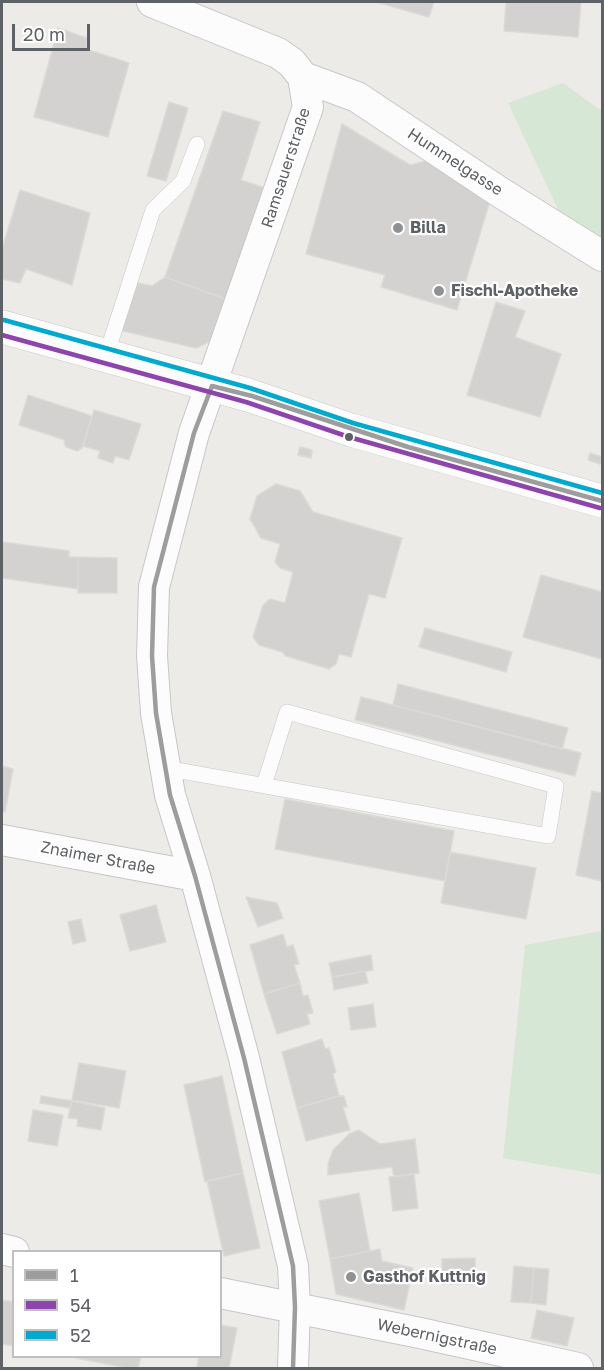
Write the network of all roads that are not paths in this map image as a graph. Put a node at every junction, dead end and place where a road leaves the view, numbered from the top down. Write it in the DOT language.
graph roads {
  1 [pos="152,2"];
  2 [pos="303,77"];
  3 [pos="197,144"];
  4 [pos="603,256"];
  5 [pos="2,327"];
  6 [pos="106,356"];
  7 [pos="212,386"];
  8 [pos="603,501"];
  9 [pos="164,768"];
  10 [pos="264,785"];
  11 [pos="2,840"];
  12 [pos="195,876"];
  13 [pos="222,1293"];
  14 [pos="295,1307"];
  15 [pos="293,1368"];
  16 [pos="578,1368"];
  1 -- 2 [label="street"];
  2 -- 4 [label="street, Hummelgasse"];
  2 -- 7 [label="street, Ramsauerstraße"];
  3 -- 6 [label="lane"];
  5 -- 6 [label="main road"];
  6 -- 7 [label="main road"];
  7 -- 8 [label="main road"];
  7 -- 9 [label="street, Ramsauerstraße"];
  9 -- 10 [label="lane"];
  9 -- 12 [label="street, Ramsauerstraße"];
  10 -- 10 [label="lane"];
  11 -- 12 [label="street, Znaimer Straße"];
  12 -- 14 [label="street, Ramsauerstraße"];
  13 -- 14 [label="street, Webernigstraße"];
  14 -- 15 [label="street, Ramsauerstraße"];
  14 -- 16 [label="street, Webernigstraße"];
}
